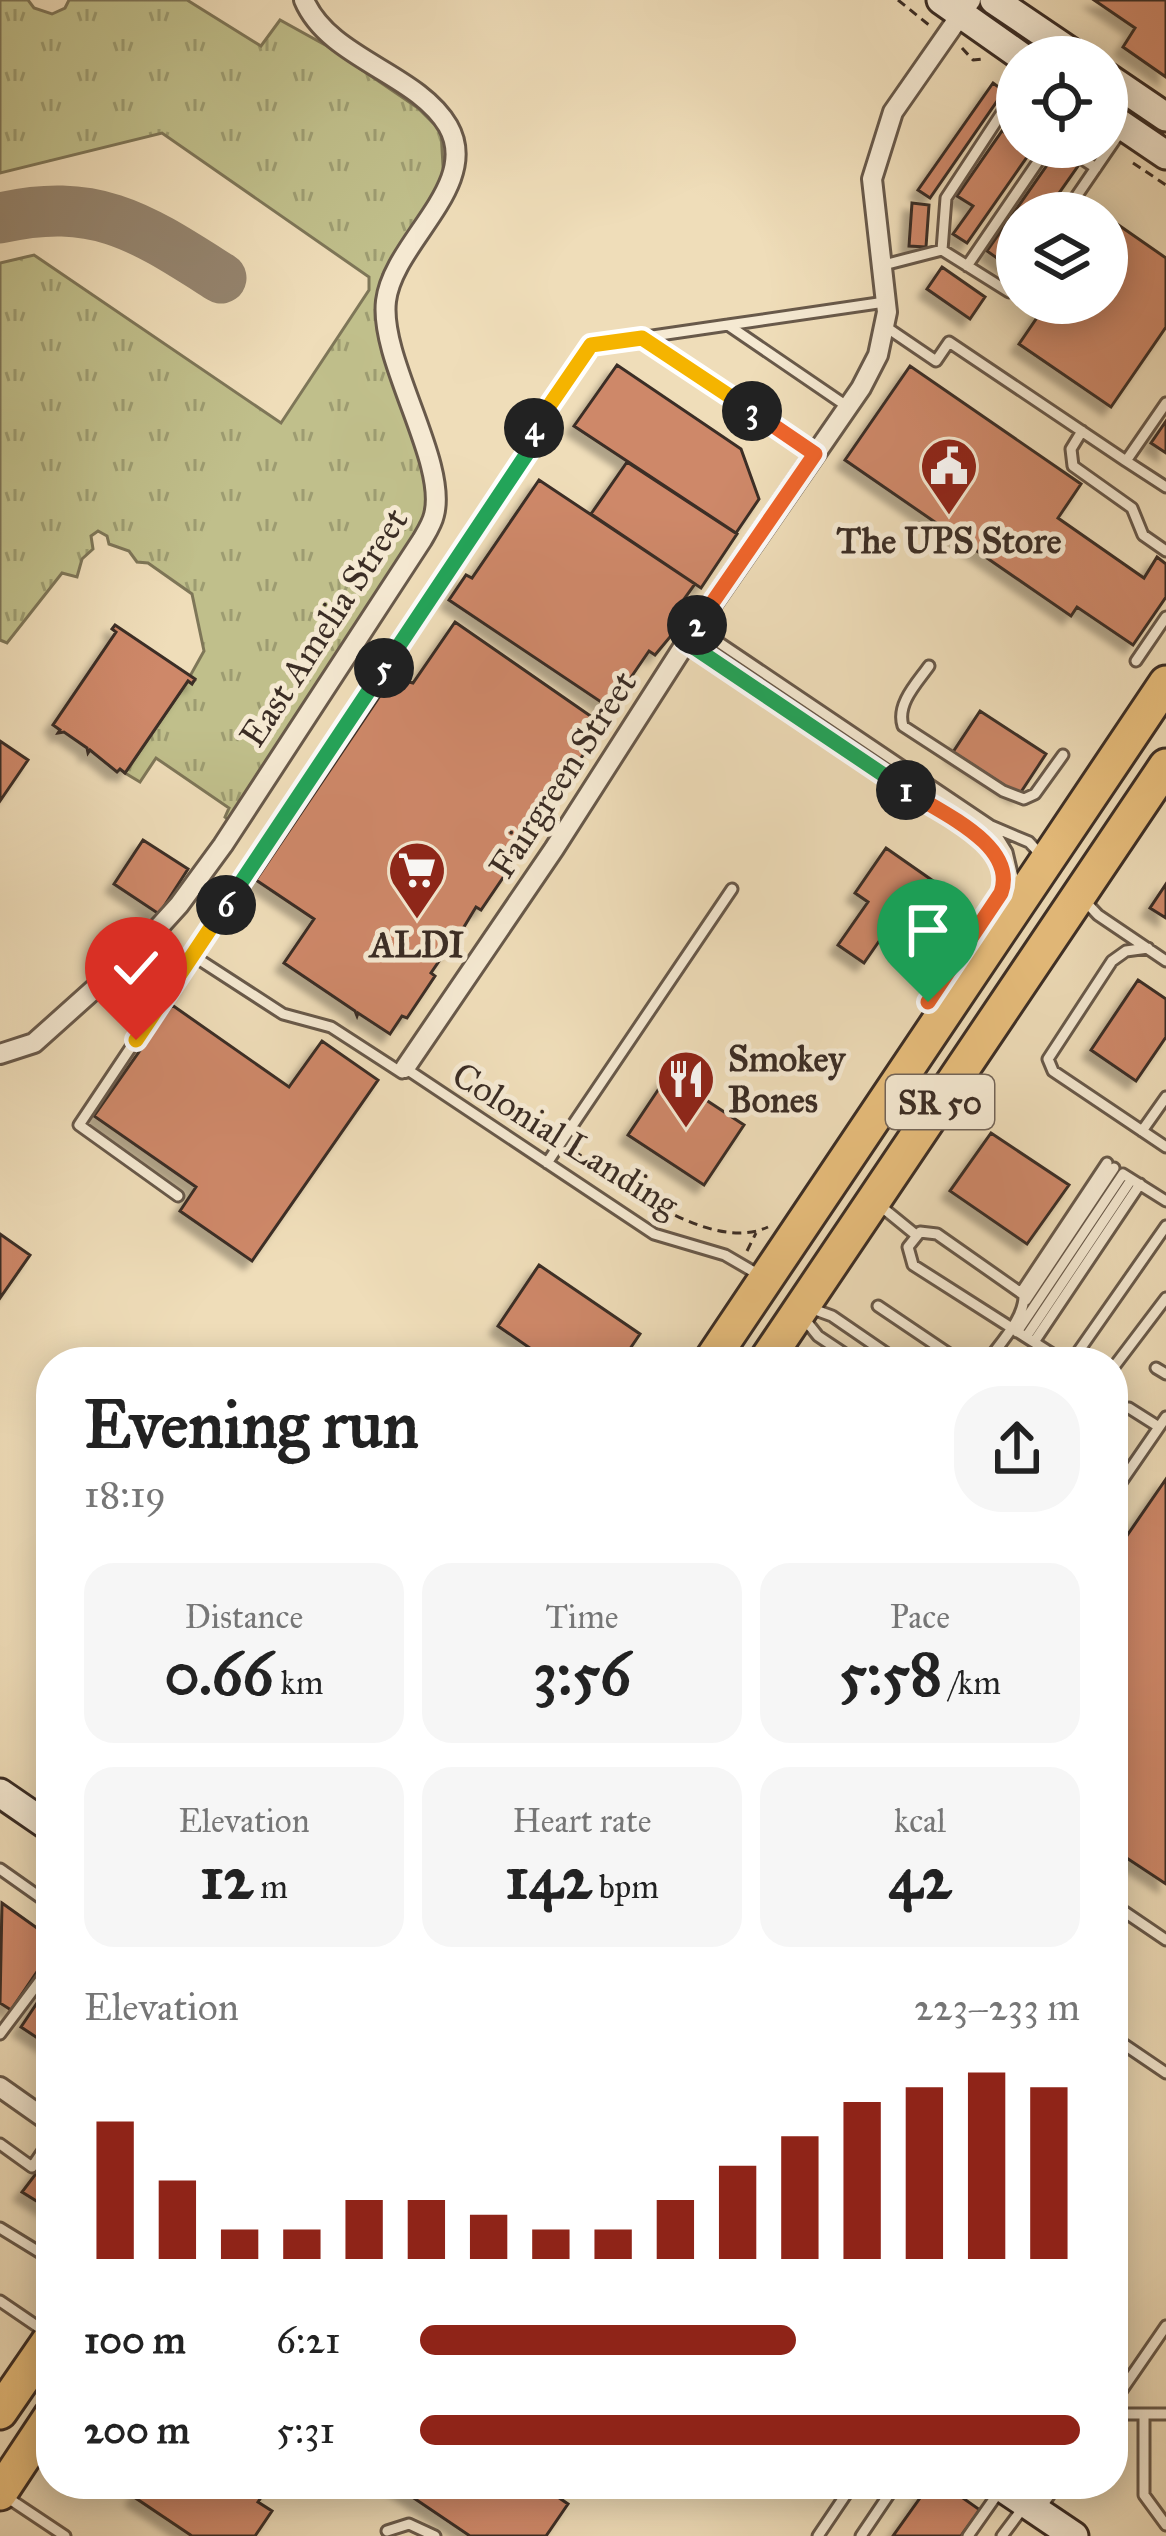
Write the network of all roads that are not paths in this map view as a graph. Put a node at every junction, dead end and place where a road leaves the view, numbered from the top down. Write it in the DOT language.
graph roads {
  1 [pos="304,0"];
  2 [pos="994,0"];
  3 [pos="950,10"];
  4 [pos="1047,36"];
  5 [pos="996,40"];
  6 [pos="1128,91"];
  7 [pos="1166,117"];
  8 [pos="996,122"];
  9 [pos="1128,129"];
  10 [pos="1166,155"];
  11 [pos="1034,168"];
  12 [pos="1096,168"];
  13 [pos="1079,192"];
  14 [pos="942,250"];
  15 [pos="880,266"];
  16 [pos="967,266"];
  17 [pos="996,284"];
  18 [pos="885,302"];
  19 [pos="728,325"];
  20 [pos="884,326"];
  21 [pos="642,338"];
  22 [pos="1166,403"];
  23 [pos="848,407"];
  24 [pos="1082,431"];
  25 [pos="815,454"];
  26 [pos="1126,461"];
  27 [pos="1166,487"];
  28 [pos="1166,551"];
  29 [pos="1166,617"];
  30 [pos="691,634"];
  31 [pos="1136,661"];
  32 [pos="929,666"];
  33 [pos="1166,683"];
  34 [pos="1166,718"];
  35 [pos="1063,755"];
  36 [pos="1166,766"];
  37 [pos="991,826"];
  38 [pos="1047,860"];
  39 [pos="732,889"];
  40 [pos="1079,896"];
  41 [pos="1012,911"];
  42 [pos="1148,948"];
  43 [pos="192,955"];
  44 [pos="1166,961"];
  45 [pos="991,1028"];
  46 [pos="0,1054"];
  47 [pos="404,1071"];
  48 [pos="1166,1097"];
  49 [pos="1142,1131"];
  50 [pos="1166,1148"];
  51 [pos="547,1163"];
  52 [pos="1123,1174"];
  53 [pos="178,1196"];
  54 [pos="874,1201"];
  55 [pos="1166,1201"];
  56 [pos="1166,1226"];
  57 [pos="916,1235"];
  58 [pos="766,1279"];
  59 [pos="1024,1296"];
  60 [pos="1166,1298"];
  61 [pos="878,1306"];
  62 [pos="801,1308"];
  63 [pos="1022,1335"];
  64 [pos="720,1347"];
  65 [pos="775,1347"];
  66 [pos="836,1347"];
  67 [pos="876,1347"];
  68 [pos="940,1347"];
  69 [pos="1006,1347"];
  70 [pos="1042,1347"];
  71 [pos="1079,1347"];
  72 [pos="1128,1348"];
  73 [pos="1129,1408"];
  74 [pos="1166,1417"];
  75 [pos="1159,1427"];
  76 [pos="1128,1472"];
  77 [pos="0,1793"];
  78 [pos="36,1818"];
  79 [pos="0,1870"];
  80 [pos="36,1895"];
  81 [pos="1128,1914"];
  82 [pos="1166,1940"];
  83 [pos="36,1983"];
  84 [pos="4,2020"];
  85 [pos="0,2034"];
  86 [pos="1128,2047"];
  87 [pos="1166,2073"];
  88 [pos="0,2087"];
  89 [pos="36,2112"];
  90 [pos="0,2144"];
  91 [pos="36,2161"];
  92 [pos="0,2228"];
  93 [pos="36,2247"];
  94 [pos="0,2301"];
  95 [pos="36,2326"];
  96 [pos="1166,2326"];
  97 [pos="36,2359"];
  98 [pos="1128,2381"];
  99 [pos="0,2412"];
  100 [pos="1128,2414"];
  101 [pos="1144,2414"];
  102 [pos="1166,2414"];
  103 [pos="36,2431"];
  104 [pos="9,2458"];
  105 [pos="0,2493"];
  106 [pos="843,2499"];
  107 [pos="886,2499"];
  108 [pos="1014,2499"];
  109 [pos="1015,2499"];
  110 [pos="1019,2499"];
  111 [pos="1166,2524"];
  112 [pos="387,2531"];
  113 [pos="61,2534"];
  114 [pos="435,2536"];
  115 [pos="818,2536"];
  116 [pos="861,2536"];
  117 [pos="968,2536"];
  118 [pos="1003,2536"];
  119 [pos="1074,2536"];
  1 -- 46 [label="street, East Amelia Street"];
  2 -- 4 [label="main road"];
  3 -- 5 [label="main road"];
  3 -- 15 [label="street, Fairgreen Street"];
  6 -- 7 [label="main road"];
  8 -- 14 [label="lane"];
  9 -- 10 [label="main road"];
  11 -- 16 [label="lane"];
  12 -- 13 [label="lane"];
  14 -- 15 [label="lane"];
  14 -- 16 [label="lane"];
  15 -- 18 [label="street, Fairgreen Street"];
  16 -- 17 [label="lane"];
  18 -- 19 [label="lane"];
  18 -- 20 [label="street, Fairgreen Street"];
  19 -- 21 [label="lane"];
  19 -- 23 [label="lane"];
  20 -- 23 [label="street, Fairgreen Street"];
  20 -- 24 [label="lane"];
  21 -- 25 [label="lane"];
  21 -- 43 [label="lane"];
  22 -- 26 [label="lane"];
  23 -- 25 [label="street, Fairgreen Street"];
  24 -- 26 [label="lane"];
  24 -- 28 [label="lane"];
  25 -- 30 [label="street, Fairgreen Street"];
  26 -- 27 [label="lane"];
  29 -- 31 [label="lane"];
  30 -- 37 [label="lane"];
  30 -- 47 [label="street, Fairgreen Street"];
  32 -- 35 [label="lane"];
  33 -- 38 [label="highway, SR 50"];
  34 -- 40 [label="highway"];
  36 -- 40 [label="highway, SR 50"];
  37 -- 38 [label="lane"];
  37 -- 41 [label="lane"];
  38 -- 41 [label="highway, SR 50"];
  38 -- 45 [label="highway"];
  39 -- 51 [label="lane"];
  40 -- 42 [label="lane"];
  40 -- 45 [label="highway, SR 50"];
  41 -- 58 [label="highway, SR 50"];
  42 -- 44 [label="lane"];
  42 -- 49 [label="lane"];
  43 -- 47 [label="lane, Colonial Landing"];
  43 -- 53 [label="lane"];
  45 -- 54 [label="highway, SR 50"];
  47 -- 51 [label="lane, Colonial Landing"];
  48 -- 49 [label="lane"];
  49 -- 50 [label="lane"];
  51 -- 58 [label="lane, Colonial Landing"];
  52 -- 55 [label="lane"];
  52 -- 59 [label="lane"];
  52 -- 63 [label="lane"];
  52 -- 63 [label="lane"];
  54 -- 57 [label="lane"];
  54 -- 62 [label="highway, SR 50"];
  56 -- 71 [label="lane"];
  57 -- 59 [label="lane"];
  57 -- 63 [label="lane"];
  58 -- 62 [label="street"];
  58 -- 64 [label="highway, SR 50"];
  59 -- 63 [label="lane"];
  60 -- 72 [label="lane"];
  61 -- 68 [label="lane"];
  62 -- 65 [label="highway, SR 50"];
  62 -- 66 [label="lane"];
  62 -- 67 [label="lane"];
  63 -- 69 [label="lane"];
  63 -- 70 [label="lane"];
  73 -- 75 [label="lane"];
  74 -- 75 [label="lane"];
  75 -- 76 [label="lane"];
  77 -- 78 [label="main road"];
  79 -- 80 [label="lane"];
  81 -- 82 [label="lane"];
  83 -- 84 [label="lane"];
  84 -- 85 [label="lane"];
  86 -- 87 [label="lane"];
  88 -- 89 [label="street"];
  90 -- 91 [label="lane"];
  92 -- 93 [label="lane"];
  94 -- 95 [label="lane"];
  96 -- 98 [label="lane"];
  97 -- 99 [label="highway"];
  100 -- 101 [label="lane"];
  101 -- 102 [label="lane"];
  101 -- 111 [label="lane"];
  103 -- 104 [label="highway"];
  104 -- 105 [label="highway"];
  105 -- 113 [label="lane"];
  106 -- 115 [label="lane"];
  107 -- 116 [label="lane"];
  108 -- 117 [label="lane"];
  109 -- 118 [label="lane"];
  110 -- 119 [label="main road"];
  112 -- 114 [label="lane"];
}
